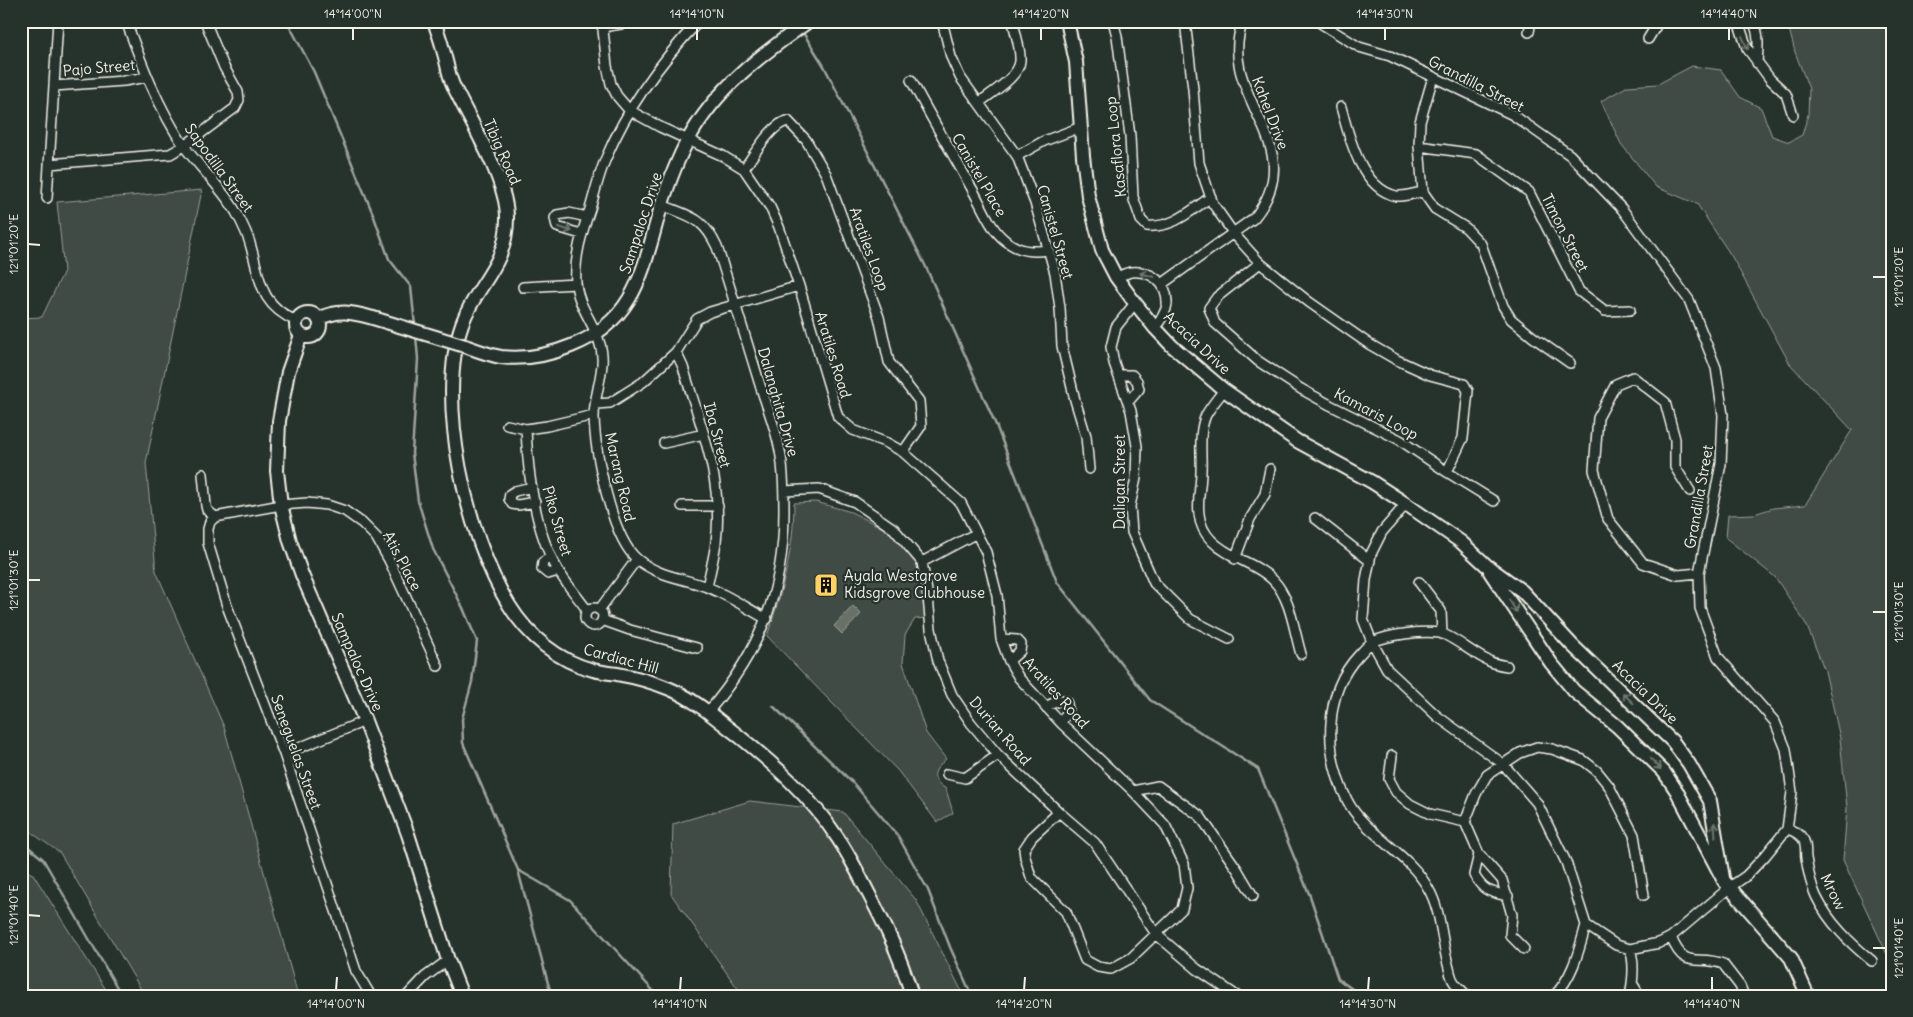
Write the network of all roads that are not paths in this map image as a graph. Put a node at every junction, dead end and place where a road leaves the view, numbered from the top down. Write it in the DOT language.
graph roads {
  1 [pos="58,21"];
  2 [pos="126,21"];
  3 [pos="205,21"];
  4 [pos="434,21"];
  5 [pos="625,21"];
  6 [pos="699,21"];
  7 [pos="808,21"];
  8 [pos="942,21"];
  9 [pos="1013,21"];
  10 [pos="1067,21"];
  11 [pos="1113,21"];
  12 [pos="1185,21"];
  13 [pos="1243,21"];
  14 [pos="1317,21"];
  15 [pos="1531,21"];
  16 [pos="1659,21"];
  17 [pos="1738,21"];
  18 [pos="1753,21"];
  19 [pos="602,24"];
  20 [pos="1529,32"];
  21 [pos="1648,39"];
  22 [pos="1757,63"];
  23 [pos="1433,77"];
  24 [pos="147,78"];
  25 [pos="911,80"];
  26 [pos="54,86"];
  27 [pos="979,103"];
  28 [pos="1341,107"];
  29 [pos="629,110"];
  30 [pos="1793,114"];
  31 [pos="1081,126"];
  32 [pos="688,140"];
  33 [pos="184,146"];
  34 [pos="1419,146"];
  35 [pos="1017,156"];
  36 [pos="49,164"];
  37 [pos="744,169"];
  38 [pos="1423,192"];
  39 [pos="1211,197"];
  40 [pos="47,198"];
  41 [pos="662,205"];
  42 [pos="587,217"];
  43 [pos="581,234"];
  44 [pos="1234,234"];
  45 [pos="1049,250"];
  46 [pos="1260,263"];
  47 [pos="1116,277"];
  48 [pos="576,284"];
  49 [pos="1162,284"];
  50 [pos="798,286"];
  51 [pos="523,287"];
  52 [pos="1135,303"];
  53 [pos="735,304"];
  54 [pos="1630,310"];
  55 [pos="318,319"];
  56 [pos="296,321"];
  57 [pos="1155,328"];
  58 [pos="597,334"];
  59 [pos="302,335"];
  60 [pos="676,352"];
  61 [pos="1570,363"];
  62 [pos="1118,375"];
  63 [pos="453,380"];
  64 [pos="1224,390"];
  65 [pos="1128,402"];
  66 [pos="596,404"];
  67 [pos="594,415"];
  68 [pos="507,425"];
  69 [pos="526,429"];
  70 [pos="704,434"];
  71 [pos="664,443"];
  72 [pos="903,452"];
  73 [pos="1089,469"];
  74 [pos="1270,469"];
  75 [pos="1447,472"];
  76 [pos="203,474"];
  77 [pos="532,487"];
  78 [pos="784,491"];
  79 [pos="1690,491"];
  80 [pos="1494,501"];
  81 [pos="535,502"];
  82 [pos="1406,504"];
  83 [pos="281,505"];
  84 [pos="682,506"];
  85 [pos="718,506"];
  86 [pos="215,517"];
  87 [pos="1315,518"];
  88 [pos="975,534"];
  89 [pos="551,557"];
  90 [pos="637,559"];
  91 [pos="1235,559"];
  92 [pos="1370,561"];
  93 [pos="922,562"];
  94 [pos="1486,565"];
  95 [pos="558,571"];
  96 [pos="1699,573"];
  97 [pos="1419,582"];
  98 [pos="707,587"];
  99 [pos="587,610"];
  100 [pos="599,610"];
  101 [pos="767,619"];
  102 [pos="602,620"];
  103 [pos="1442,634"];
  104 [pos="1000,639"];
  105 [pos="1230,639"];
  106 [pos="1372,642"];
  107 [pos="698,648"];
  108 [pos="1301,654"];
  109 [pos="1009,661"];
  110 [pos="438,666"];
  111 [pos="1507,666"];
  112 [pos="1045,707"];
  113 [pos="708,712"];
  114 [pos="365,721"];
  115 [pos="1061,723"];
  116 [pos="284,754"];
  117 [pos="998,755"];
  118 [pos="1392,756"];
  119 [pos="1503,764"];
  120 [pos="947,774"];
  121 [pos="1134,790"];
  122 [pos="1058,812"];
  123 [pos="1466,822"];
  124 [pos="1787,829"];
  125 [pos="1479,854"];
  126 [pos="1726,883"];
  127 [pos="1644,895"];
  128 [pos="1253,896"];
  129 [pos="1508,896"];
  130 [pos="1586,926"];
  131 [pos="1156,934"];
  132 [pos="1671,937"];
  133 [pos="1524,949"];
  134 [pos="1630,949"];
  135 [pos="448,960"];
  136 [pos="1872,961"];
  137 [pos="1632,983"];
  138 [pos="371,996"];
  139 [pos="407,996"];
  140 [pos="462,996"];
  141 [pos="912,996"];
  142 [pos="1237,996"];
  143 [pos="1467,996"];
  144 [pos="1554,996"];
  145 [pos="1630,996"];
  146 [pos="1640,996"];
  147 [pos="1744,996"];
  148 [pos="1808,996"];
  1 -- 26 [label="street"];
  2 -- 24 [label="street, Sapodilla Street"];
  3 -- 33 [label="street"];
  4 -- 63 [label="street, Tibig Road"];
  5 -- 19 [label="street"];
  6 -- 29 [label="street, Marang Road"];
  7 -- 32 [label="street, Sampaloc Drive"];
  8 -- 27 [label="street, Canistel Street"];
  9 -- 27 [label="street"];
  10 -- 31 [label="street, Acacia Drive"];
  11 -- 39 [label="street, Kasaflora Loop"];
  12 -- 39 [label="street"];
  13 -- 44 [label="street, Kahel Drive"];
  14 -- 23 [label="street, Grandilla Street"];
  15 -- 20 [label="street"];
  16 -- 21 [label="street"];
  17 -- 22 [label="street, one-way"];
  18 -- 22 [label="street"];
  19 -- 29 [label="street, Aratiles Road"];
  22 -- 30 [label="street"];
  23 -- 34 [label="street"];
  23 -- 96 [label="street, Grandilla Street"];
  24 -- 26 [label="street, Pajo Street"];
  24 -- 33 [label="street, Sapodilla Street"];
  25 -- 45 [label="street, Canistel Place"];
  26 -- 36 [label="street"];
  27 -- 35 [label="street, Canistel Street"];
  28 -- 38 [label="street"];
  29 -- 32 [label="street, Aratiles Road"];
  29 -- 42 [label="street, Marang Road"];
  31 -- 35 [label="street"];
  31 -- 47 [label="street, Acacia Drive"];
  32 -- 37 [label="street, Aratiles Road"];
  32 -- 41 [label="street, Sampaloc Drive"];
  33 -- 36 [label="street"];
  33 -- 56 [label="street, Sapodilla Street"];
  34 -- 38 [label="street"];
  34 -- 54 [label="street, Timon Street"];
  35 -- 45 [label="street, Canistel Street"];
  36 -- 40 [label="street"];
  37 -- 50 [label="street, Aratiles Road"];
  37 -- 72 [label="street, Aratiles Loop"];
  38 -- 61 [label="street"];
  39 -- 44 [label="street"];
  41 -- 53 [label="street, Dalanghita Drive"];
  41 -- 58 [label="street, Sampaloc Drive"];
  42 -- 43 [label="street, Marang Road"];
  42 -- 43 [label="street, one-way"];
  43 -- 48 [label="street, Marang Road"];
  44 -- 46 [label="street"];
  44 -- 49 [label="street, Kahel Drive"];
  45 -- 73 [label="street, Canistel Street"];
  46 -- 75 [label="street"];
  46 -- 75 [label="street, Kamaris Loop"];
  49 -- 47 [label="street, one-way"];
  47 -- 52 [label="street, Acacia Drive"];
  48 -- 51 [label="street"];
  48 -- 58 [label="street, Marang Road"];
  49 -- 57 [label="street"];
  50 -- 53 [label="street"];
  50 -- 72 [label="street, Aratiles Road"];
  52 -- 57 [label="street, Acacia Drive"];
  52 -- 62 [label="street, Daligan Street"];
  53 -- 60 [label="street"];
  53 -- 78 [label="street, Dalanghita Drive"];
  55 -- 56 [label="street"];
  55 -- 58 [label="street, Sampaloc Drive, bridge"];
  55 -- 59 [label="street"];
  56 -- 59 [label="street"];
  57 -- 64 [label="street, Acacia Drive"];
  58 -- 66 [label="street, Marang Road"];
  59 -- 83 [label="street, Sampaloc Drive"];
  60 -- 66 [label="street"];
  60 -- 70 [label="street, Iba Street"];
  62 -- 65 [label="street, Daligan Street"];
  62 -- 65 [label="street"];
  63 -- 113 [label="street, Cardiac Hill"];
  64 -- 82 [label="street, Acacia Drive"];
  64 -- 91 [label="street"];
  65 -- 105 [label="street, Daligan Street"];
  66 -- 67 [label="street, Marang Road"];
  67 -- 69 [label="street"];
  67 -- 90 [label="street, Marang Road"];
  68 -- 69 [label="street"];
  69 -- 77 [label="street, Piko Street"];
  70 -- 71 [label="street"];
  70 -- 85 [label="street, Iba Street"];
  72 -- 88 [label="street, Aratiles Road"];
  74 -- 91 [label="street"];
  75 -- 80 [label="street"];
  76 -- 86 [label="street"];
  77 -- 81 [label="street, Piko Street"];
  77 -- 81 [label="street"];
  78 -- 93 [label="street"];
  78 -- 101 [label="street, Dalanghita Drive"];
  79 -- 96 [label="street"];
  81 -- 89 [label="street, Piko Street"];
  82 -- 92 [label="street"];
  82 -- 94 [label="street, Acacia Drive"];
  83 -- 86 [label="street, Atis Place"];
  83 -- 110 [label="street, Atis Place"];
  83 -- 114 [label="street, Sampaloc Drive"];
  84 -- 85 [label="street"];
  85 -- 98 [label="street, Iba Street"];
  86 -- 116 [label="street, Seneguelas Street"];
  87 -- 92 [label="street"];
  88 -- 93 [label="street"];
  88 -- 104 [label="street, Aratiles Road"];
  89 -- 95 [label="street, Piko Street"];
  89 -- 95 [label="street"];
  90 -- 98 [label="street, Marang Road"];
  90 -- 100 [label="street"];
  91 -- 108 [label="street"];
  92 -- 106 [label="street"];
  93 -- 117 [label="street, Durian Road"];
  94 -- 126 [label="street, Acacia Drive, one-way"];
  126 -- 94 [label="street, Acacia Drive, one-way"];
  95 -- 99 [label="street, Piko Street"];
  96 -- 124 [label="street, Grandilla Street"];
  97 -- 103 [label="street"];
  98 -- 101 [label="street, Marang Road"];
  99 -- 100 [label="street"];
  99 -- 102 [label="street"];
  100 -- 102 [label="street"];
  101 -- 113 [label="street, Dalanghita Drive"];
  102 -- 107 [label="street"];
  103 -- 106 [label="street"];
  103 -- 111 [label="street"];
  104 -- 109 [label="street, Aratiles Road"];
  104 -- 109 [label="street"];
  106 -- 119 [label="street"];
  106 -- 143 [label="street"];
  109 -- 112 [label="street, Aratiles Road"];
  112 -- 115 [label="street, Aratiles Road"];
  112 -- 115 [label="street"];
  113 -- 141 [label="street, Cardiac Hill"];
  114 -- 116 [label="street"];
  114 -- 135 [label="street, Sampaloc Drive"];
  115 -- 121 [label="street, Aratiles Road"];
  116 -- 138 [label="street, Seneguelas Street"];
  117 -- 120 [label="street"];
  117 -- 122 [label="street, Durian Road"];
  118 -- 123 [label="street"];
  119 -- 123 [label="street"];
  119 -- 127 [label="street"];
  119 -- 130 [label="street"];
  121 -- 128 [label="street"];
  121 -- 131 [label="street, Aratiles Road"];
  122 -- 131 [label="street, Durian Road"];
  122 -- 131 [label="street, Aratiles Road"];
  123 -- 125 [label="street"];
  124 -- 126 [label="street"];
  124 -- 136 [label="street, Mrow"];
  125 -- 129 [label="street"];
  125 -- 129 [label="street"];
  126 -- 132 [label="street"];
  126 -- 148 [label="street, Acacia Drive"];
  129 -- 133 [label="street"];
  130 -- 134 [label="street"];
  130 -- 144 [label="street"];
  131 -- 142 [label="street, Durian Road"];
  132 -- 134 [label="street"];
  132 -- 147 [label="street"];
  134 -- 137 [label="street"];
  135 -- 139 [label="street"];
  135 -- 140 [label="street, Sampaloc Drive"];
  137 -- 145 [label="street"];
  137 -- 146 [label="street"];
}
